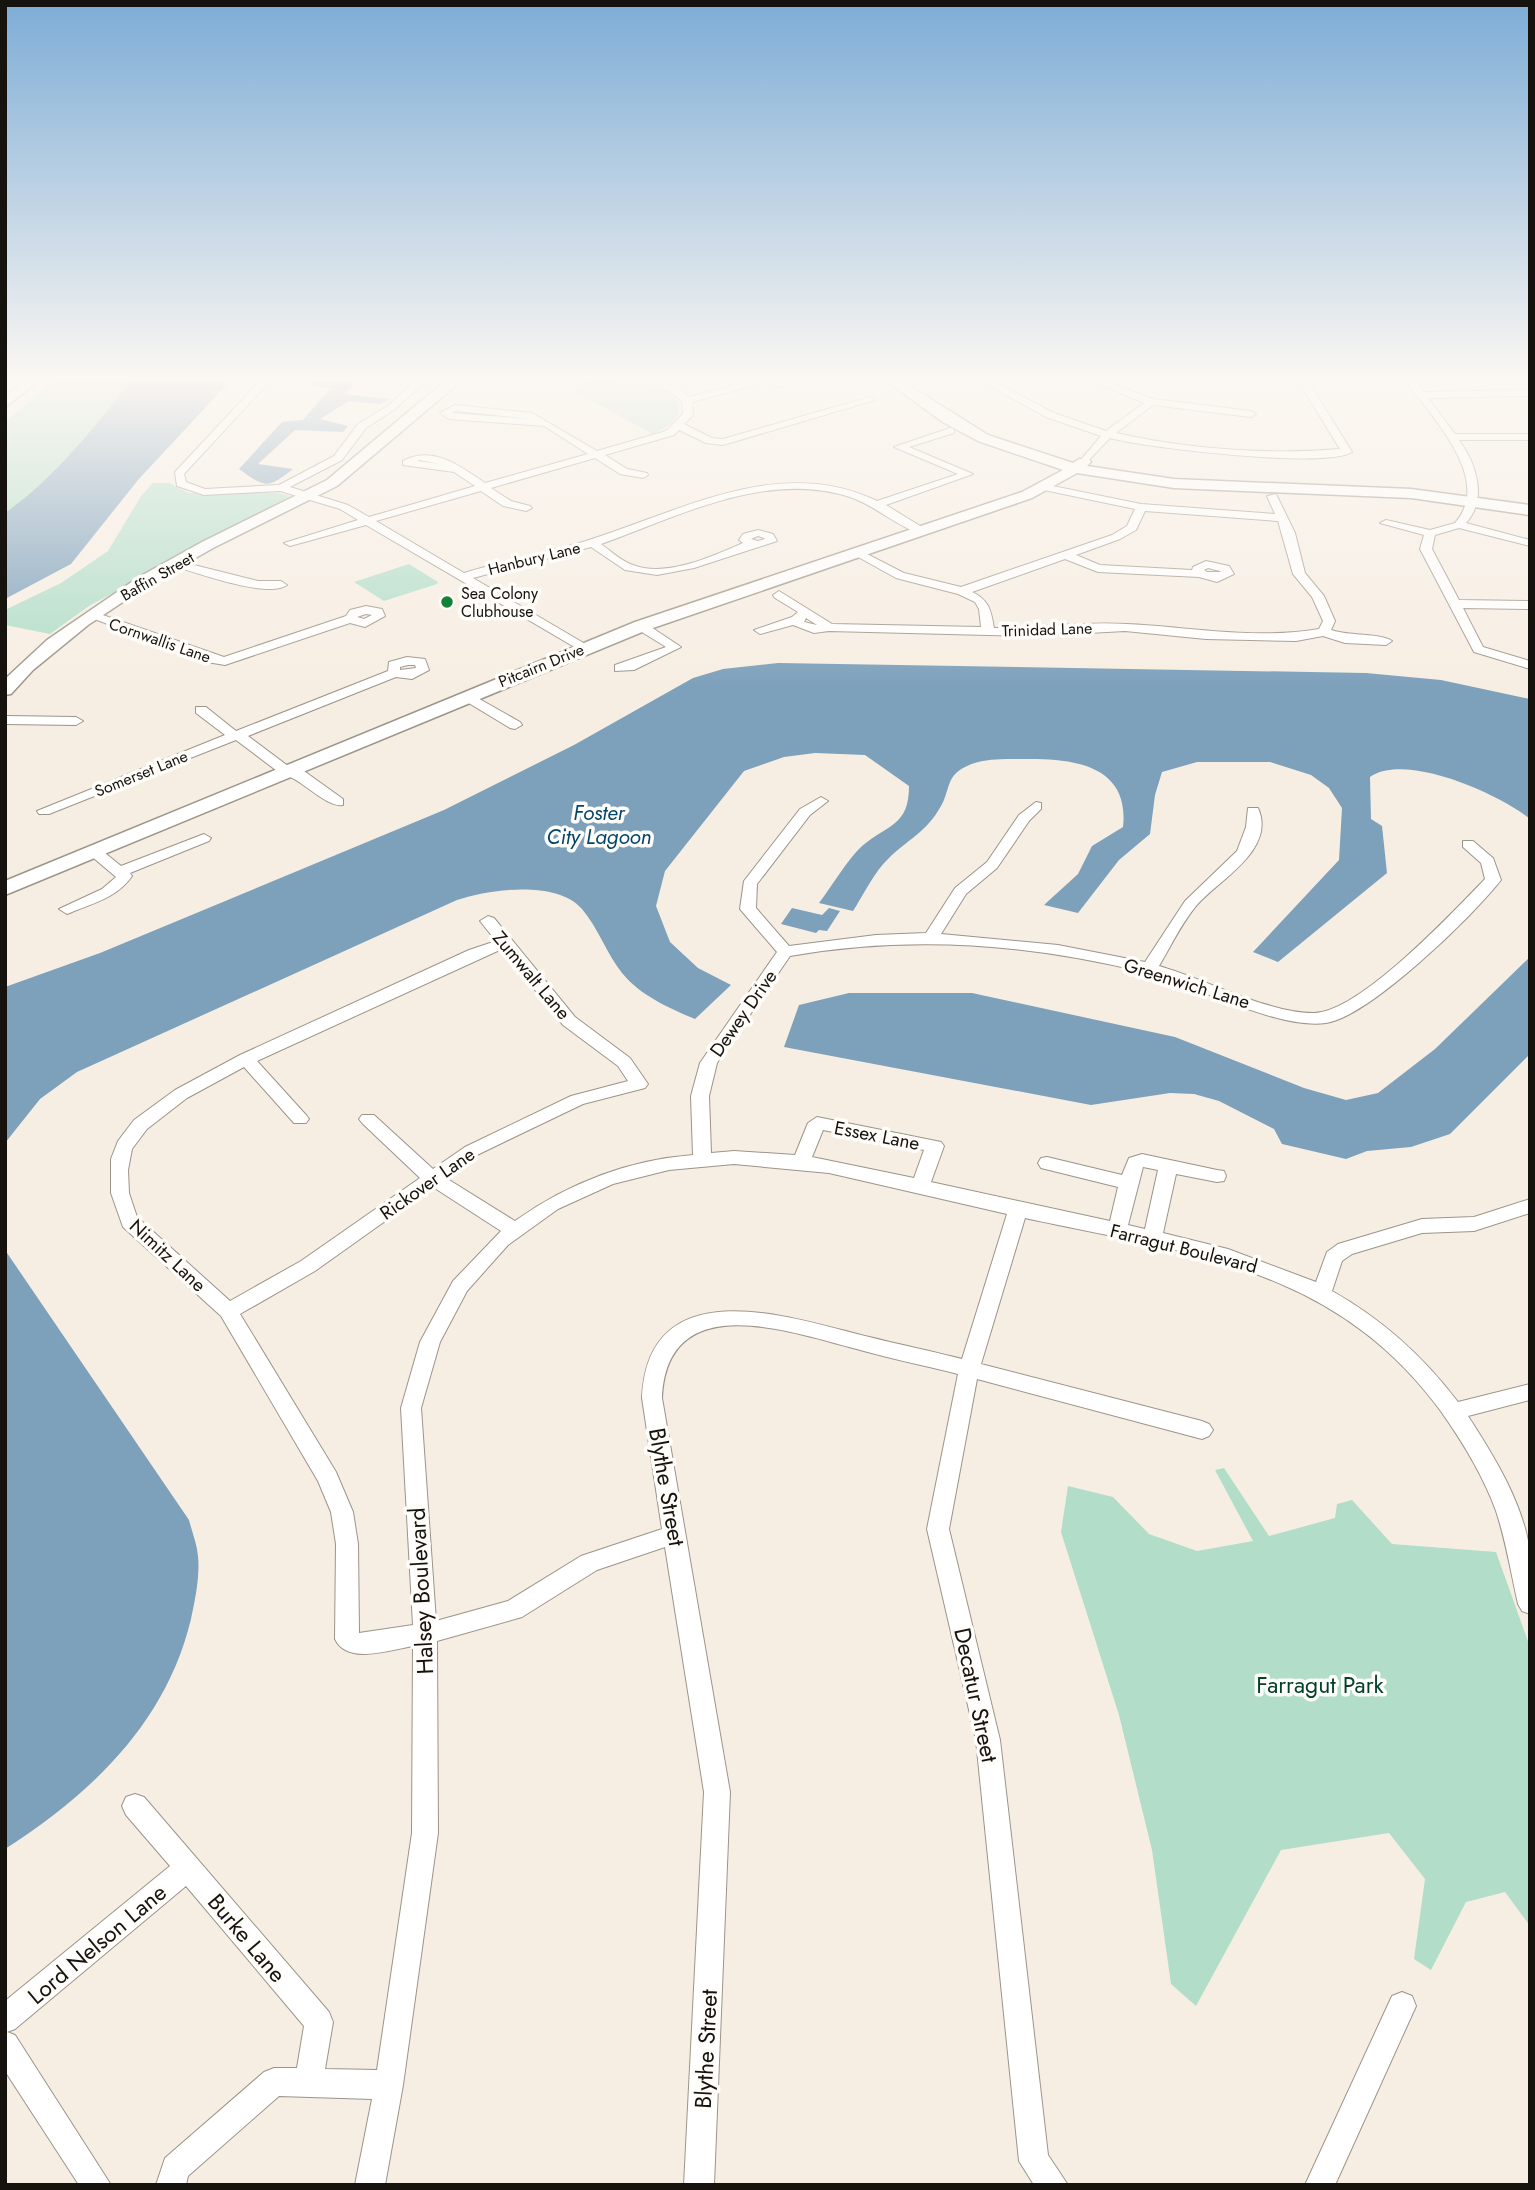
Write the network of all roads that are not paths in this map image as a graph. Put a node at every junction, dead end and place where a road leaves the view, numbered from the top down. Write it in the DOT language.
graph roads {
  1 [pos="182,483"];
  2 [pos="290,483"];
  3 [pos="329,483"];
  4 [pos="477,483"];
  5 [pos="496,483"];
  6 [pos="941,483"];
  7 [pos="1050,483"];
  8 [pos="1308,483"];
  9 [pos="1471,483"];
  10 [pos="482,487"];
  11 [pos="1044,487"];
  12 [pos="281,488"];
  13 [pos="309,495"];
  14 [pos="1470,495"];
  15 [pos="1272,496"];
  16 [pos="1530,502"];
  17 [pos="876,505"];
  18 [pos="526,508"];
  19 [pos="1141,508"];
  20 [pos="1530,510"];
  21 [pos="1282,518"];
  22 [pos="365,519"];
  23 [pos="1386,523"];
  24 [pos="1460,525"];
  25 [pos="922,531"];
  26 [pos="1430,533"];
  27 [pos="1530,542"];
  28 [pos="290,543"];
  29 [pos="593,543"];
  30 [pos="751,544"];
  31 [pos="857,553"];
  32 [pos="1064,554"];
  33 [pos="178,564"];
  34 [pos="1200,574"];
  35 [pos="464,577"];
  36 [pos="281,585"];
  37 [pos="962,591"];
  38 [pos="779,595"];
  39 [pos="1456,604"];
  40 [pos="1530,605"];
  41 [pos="90,615"];
  42 [pos="801,616"];
  43 [pos="351,619"];
  44 [pos="641,626"];
  45 [pos="760,630"];
  46 [pos="988,632"];
  47 [pos="1324,632"];
  48 [pos="1386,641"];
  49 [pos="583,648"];
  50 [pos="1530,665"];
  51 [pos="620,668"];
  52 [pos="395,673"];
  53 [pos="11,675"];
  54 [pos="5,690"];
  55 [pos="467,696"];
  56 [pos="201,710"];
  57 [pos="5,720"];
  58 [pos="76,722"];
  59 [pos="515,726"];
  60 [pos="236,735"];
  61 [pos="289,770"];
  62 [pos="821,801"];
  63 [pos="338,802"];
  64 [pos="1036,806"];
  65 [pos="44,811"];
  66 [pos="1253,811"];
  67 [pos="204,838"];
  68 [pos="1468,844"];
  69 [pos="95,852"];
  70 [pos="120,872"];
  71 [pos="5,889"];
  72 [pos="67,909"];
  73 [pos="488,921"];
  74 [pos="932,936"];
  75 [pos="504,943"];
  76 [pos="785,953"];
  77 [pos="1150,968"];
  78 [pos="246,1059"];
  79 [pos="639,1084"];
  80 [pos="300,1119"];
  81 [pos="368,1119"];
  82 [pos="702,1158"];
  83 [pos="801,1162"];
  84 [pos="1047,1163"];
  85 [pos="1168,1166"];
  86 [pos="1217,1176"];
  87 [pos="433,1177"];
  88 [pos="1128,1185"];
  89 [pos="919,1188"];
  90 [pos="1530,1206"];
  91 [pos="1018,1210"];
  92 [pos="512,1229"];
  93 [pos="1117,1231"];
  94 [pos="1152,1239"];
  95 [pos="1322,1292"];
  96 [pos="228,1311"];
  97 [pos="969,1368"];
  98 [pos="1530,1392"];
  99 [pos="1455,1411"];
  100 [pos="1202,1430"];
  101 [pos="676,1534"];
  102 [pos="1530,1604"];
  103 [pos="425,1634"];
  104 [pos="135,1806"];
  105 [pos="188,1868"];
  106 [pos="1402,2006"];
  107 [pos="5,2019"];
  108 [pos="5,2045"];
  109 [pos="308,2083"];
  110 [pos="389,2085"];
  111 [pos="96,2185"];
  112 [pos="171,2185"];
  113 [pos="370,2185"];
  114 [pos="699,2185"];
  115 [pos="1053,2185"];
  116 [pos="1320,2185"];
  1 -- 12 [label="street"];
  2 -- 12 [label="street"];
  3 -- 13 [label="street, Baffin Street"];
  4 -- 10 [label="street"];
  5 -- 10 [label="street"];
  6 -- 17 [label="street"];
  7 -- 11 [label="street, Pitcairn Drive"];
  8 -- 14 [label="street"];
  9 -- 14 [label="street"];
  10 -- 18 [label="street"];
  10 -- 22 [label="street"];
  11 -- 19 [label="street"];
  11 -- 25 [label="street, Pitcairn Drive"];
  12 -- 13 [label="street"];
  13 -- 22 [label="street"];
  13 -- 33 [label="street, Baffin Street"];
  14 -- 16 [label="street"];
  14 -- 20 [label="street"];
  14 -- 24 [label="street"];
  15 -- 21 [label="street"];
  17 -- 25 [label="street, Hanbury Lane"];
  17 -- 29 [label="street, Hanbury Lane"];
  19 -- 21 [label="street"];
  19 -- 32 [label="street"];
  21 -- 47 [label="street"];
  22 -- 28 [label="street"];
  22 -- 35 [label="street"];
  23 -- 26 [label="street"];
  24 -- 26 [label="street"];
  24 -- 27 [label="street"];
  25 -- 31 [label="street, Pitcairn Drive"];
  26 -- 39 [label="street"];
  29 -- 30 [label="street"];
  29 -- 35 [label="street, Hanbury Lane"];
  31 -- 37 [label="street"];
  31 -- 44 [label="street, Pitcairn Drive"];
  32 -- 34 [label="street"];
  32 -- 37 [label="street"];
  33 -- 36 [label="street"];
  33 -- 41 [label="street, Baffin Street"];
  35 -- 49 [label="street"];
  37 -- 46 [label="street"];
  38 -- 42 [label="street"];
  39 -- 40 [label="street"];
  39 -- 50 [label="street"];
  41 -- 43 [label="street, Cornwallis Lane"];
  41 -- 53 [label="street, Baffin Street"];
  42 -- 45 [label="street"];
  42 -- 46 [label="street, Trinidad Lane"];
  44 -- 49 [label="street, Pitcairn Drive"];
  44 -- 51 [label="street"];
  46 -- 47 [label="street, Trinidad Lane"];
  47 -- 48 [label="street, Trinidad Lane"];
  49 -- 55 [label="street, Pitcairn Drive"];
  52 -- 60 [label="street, Somerset Lane"];
  53 -- 54 [label="street, Baffin Street"];
  55 -- 59 [label="street"];
  55 -- 61 [label="street, Pitcairn Drive"];
  56 -- 60 [label="street"];
  57 -- 58 [label="street"];
  60 -- 61 [label="street"];
  60 -- 65 [label="street, Somerset Lane"];
  61 -- 63 [label="street"];
  61 -- 69 [label="street, Pitcairn Drive"];
  62 -- 76 [label="street"];
  64 -- 74 [label="street"];
  66 -- 77 [label="street"];
  67 -- 70 [label="street"];
  68 -- 77 [label="street, Greenwich Lane"];
  69 -- 70 [label="street"];
  69 -- 71 [label="street, Pitcairn Drive"];
  70 -- 72 [label="street"];
  73 -- 75 [label="street, Zumwalt Lane"];
  74 -- 76 [label="street, Greenwich Lane"];
  74 -- 77 [label="street, Greenwich Lane"];
  75 -- 78 [label="street, Nimitz Lane"];
  75 -- 79 [label="street, Zumwalt Lane"];
  76 -- 82 [label="street, Dewey Drive"];
  78 -- 80 [label="street"];
  78 -- 96 [label="street, Nimitz Lane"];
  79 -- 87 [label="street, Rickover Lane"];
  81 -- 87 [label="street"];
  82 -- 83 [label="street, Farragut Boulevard"];
  82 -- 92 [label="street, Halsey Boulevard"];
  83 -- 89 [label="street, Farragut Boulevard"];
  83 -- 89 [label="street, Essex Lane"];
  84 -- 88 [label="street"];
  85 -- 86 [label="street"];
  85 -- 88 [label="street"];
  85 -- 94 [label="street"];
  87 -- 92 [label="street"];
  87 -- 96 [label="street, Rickover Lane"];
  88 -- 93 [label="street"];
  89 -- 91 [label="street, Farragut Boulevard"];
  90 -- 95 [label="street"];
  91 -- 93 [label="street, Farragut Boulevard"];
  91 -- 97 [label="street, Decatur Street"];
  92 -- 103 [label="street, Halsey Boulevard"];
  93 -- 94 [label="street, Farragut Boulevard"];
  94 -- 95 [label="street, Farragut Boulevard"];
  95 -- 99 [label="street, Farragut Boulevard"];
  96 -- 103 [label="street, Nimitz Lane"];
  97 -- 100 [label="street, Blythe Street"];
  97 -- 101 [label="street, Blythe Street"];
  97 -- 115 [label="street, Decatur Street"];
  98 -- 99 [label="street"];
  99 -- 102 [label="street, Farragut Boulevard"];
  101 -- 103 [label="street"];
  101 -- 114 [label="street, Blythe Street"];
  103 -- 110 [label="street, Halsey Boulevard"];
  104 -- 105 [label="street, Burke Lane"];
  105 -- 107 [label="street, Lord Nelson Lane"];
  105 -- 109 [label="street, Burke Lane"];
  106 -- 116 [label="street"];
  108 -- 111 [label="street"];
  109 -- 110 [label="street"];
  109 -- 112 [label="street"];
  110 -- 113 [label="street, Halsey Boulevard"];
}
